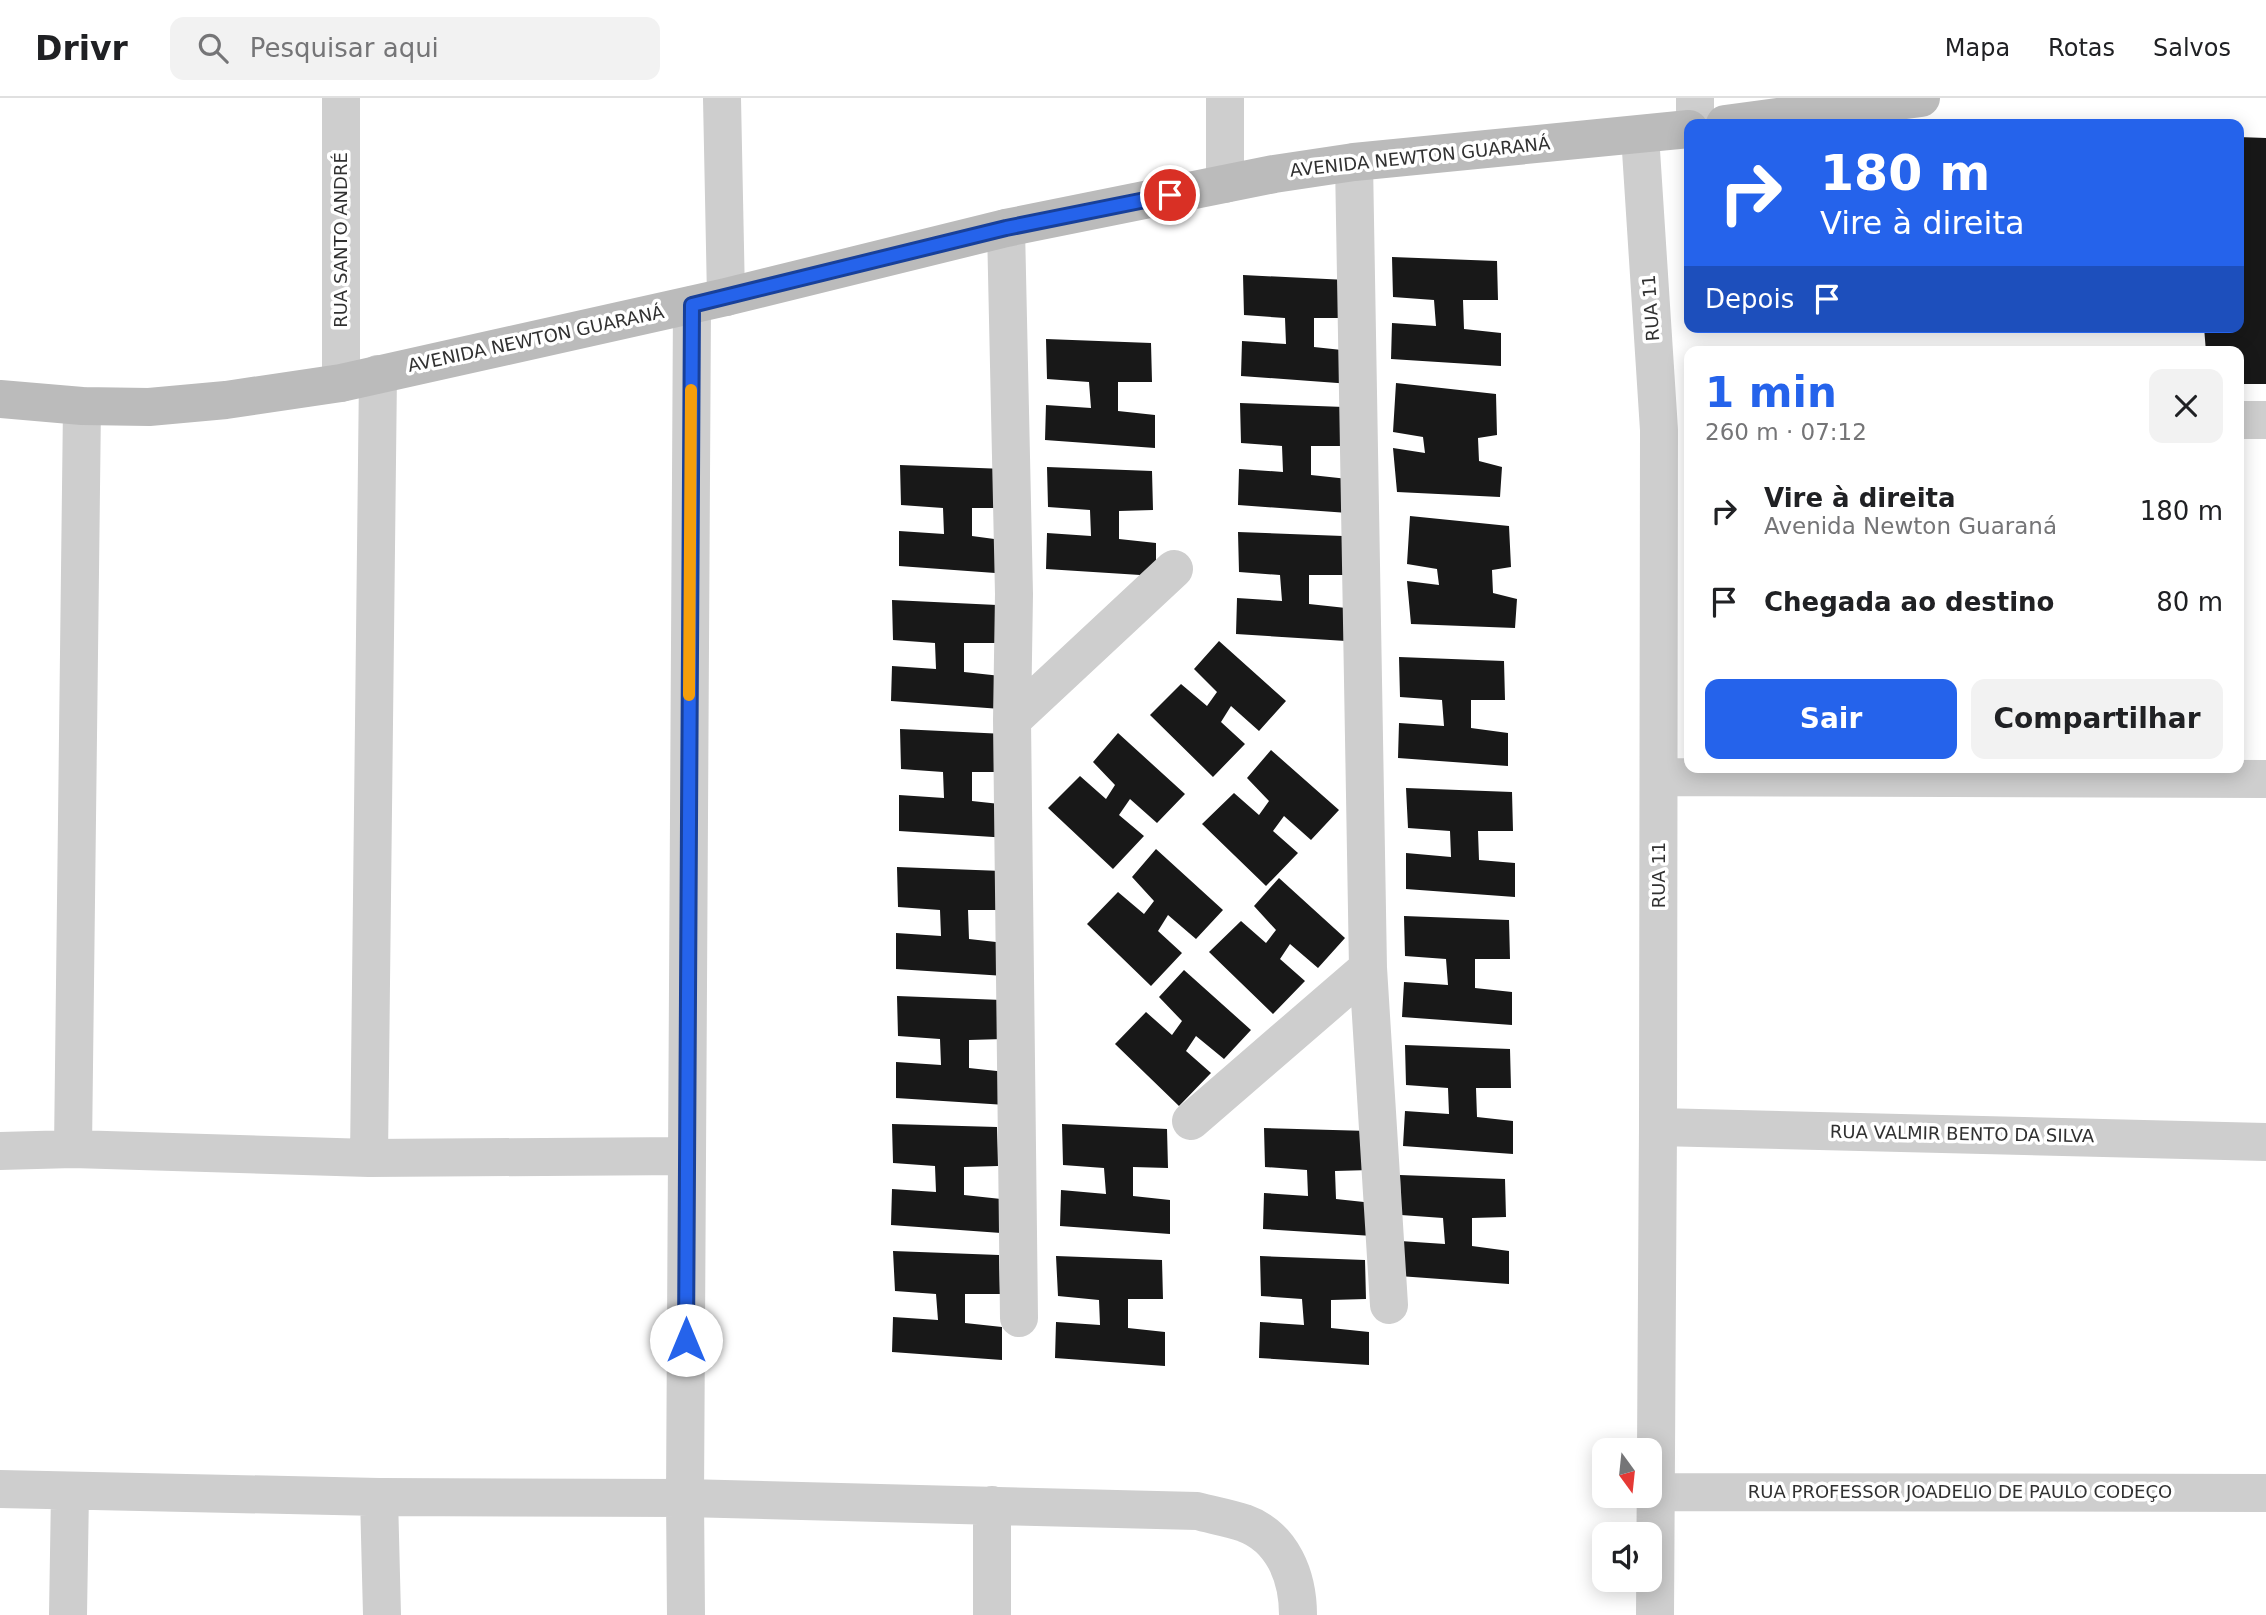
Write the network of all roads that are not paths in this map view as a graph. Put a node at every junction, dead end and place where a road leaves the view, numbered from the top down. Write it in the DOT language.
graph roads {
  1 [pos="341,98"];
  2 [pos="722,98"];
  3 [pos="1225,98"];
  4 [pos="1695,98"];
  5 [pos="1921,98"];
  6 [pos="1695,119"];
  7 [pos="1763,119"];
  8 [pos="1684,130"];
  9 [pos="1640,135"];
  10 [pos="1354,162"];
  11 [pos="1225,184"];
  12 [pos="1006,228"];
  13 [pos="709,301"];
  14 [pos="378,374"];
  15 [pos="341,383"];
  16 [pos="0,399"];
  17 [pos="82,406"];
  18 [pos="2244,420"];
  19 [pos="2266,420"];
  20 [pos="1674,430"];
  21 [pos="1174,569"];
  22 [pos="1012,720"];
  23 [pos="1659,777"];
  24 [pos="2266,779"];
  25 [pos="1368,968"];
  26 [pos="1191,1121"];
  27 [pos="1658,1127"];
  28 [pos="2266,1142"];
  29 [pos="73,1149"];
  30 [pos="0,1151"];
  31 [pos="687,1156"];
  32 [pos="369,1158"];
  33 [pos="1388,1305"];
  34 [pos="1019,1318"];
  35 [pos="1655,1438"];
  36 [pos="0,1489"];
  37 [pos="70,1492"];
  38 [pos="1662,1492"];
  39 [pos="2266,1493"];
  40 [pos="379,1497"];
  41 [pos="685,1498"];
  42 [pos="992,1505"];
  43 [pos="1654,1508"];
  44 [pos="68,1615"];
  45 [pos="382,1615"];
  46 [pos="686,1615"];
  47 [pos="992,1615"];
  48 [pos="1298,1615"];
  49 [pos="1654,1615"];
  1 -- 15 [label="street, RUA SANTO ANDRÉ"];
  2 -- 13 [label="street"];
  3 -- 11 [label="street"];
  4 -- 6 [label="street"];
  5 -- 7 [label="main road"];
  8 -- 9 [label="main road, AVENIDA NEWTON GUARANÁ"];
  9 -- 10 [label="main road, AVENIDA NEWTON GUARANÁ"];
  9 -- 20 [label="street, RUA 11"];
  10 -- 11 [label="main road, AVENIDA NEWTON GUARANÁ"];
  10 -- 25 [label="street"];
  11 -- 12 [label="main road, AVENIDA NEWTON GUARANÁ"];
  12 -- 13 [label="main road, AVENIDA NEWTON GUARANÁ"];
  12 -- 22 [label="street"];
  13 -- 14 [label="main road, AVENIDA NEWTON GUARANÁ"];
  13 -- 31 [label="street"];
  14 -- 15 [label="main road, AVENIDA NEWTON GUARANÁ"];
  14 -- 32 [label="street"];
  15 -- 17 [label="main road, AVENIDA NEWTON GUARANÁ"];
  16 -- 17 [label="main road, AVENIDA NEWTON GUARANÁ"];
  17 -- 29 [label="street"];
  18 -- 19 [label="street"];
  20 -- 23 [label="street, RUA 11"];
  21 -- 22 [label="street"];
  22 -- 34 [label="street"];
  23 -- 24 [label="street"];
  23 -- 27 [label="street, RUA 11"];
  25 -- 26 [label="street"];
  25 -- 33 [label="street"];
  27 -- 28 [label="street, RUA VALMIR BENTO DA SILVA"];
  27 -- 35 [label="street, RUA 11"];
  29 -- 30 [label="street"];
  29 -- 32 [label="street"];
  31 -- 32 [label="street"];
  31 -- 41 [label="street"];
  36 -- 37 [label="street"];
  37 -- 40 [label="street"];
  37 -- 44 [label="street"];
  38 -- 39 [label="street, RUA PROFESSOR JOADELIO DE PAULO CODEÇO"];
  40 -- 41 [label="street"];
  40 -- 45 [label="street"];
  41 -- 42 [label="street"];
  41 -- 46 [label="street"];
  42 -- 47 [label="street"];
  42 -- 48 [label="street"];
  43 -- 49 [label="street, RUA 11"];
}
